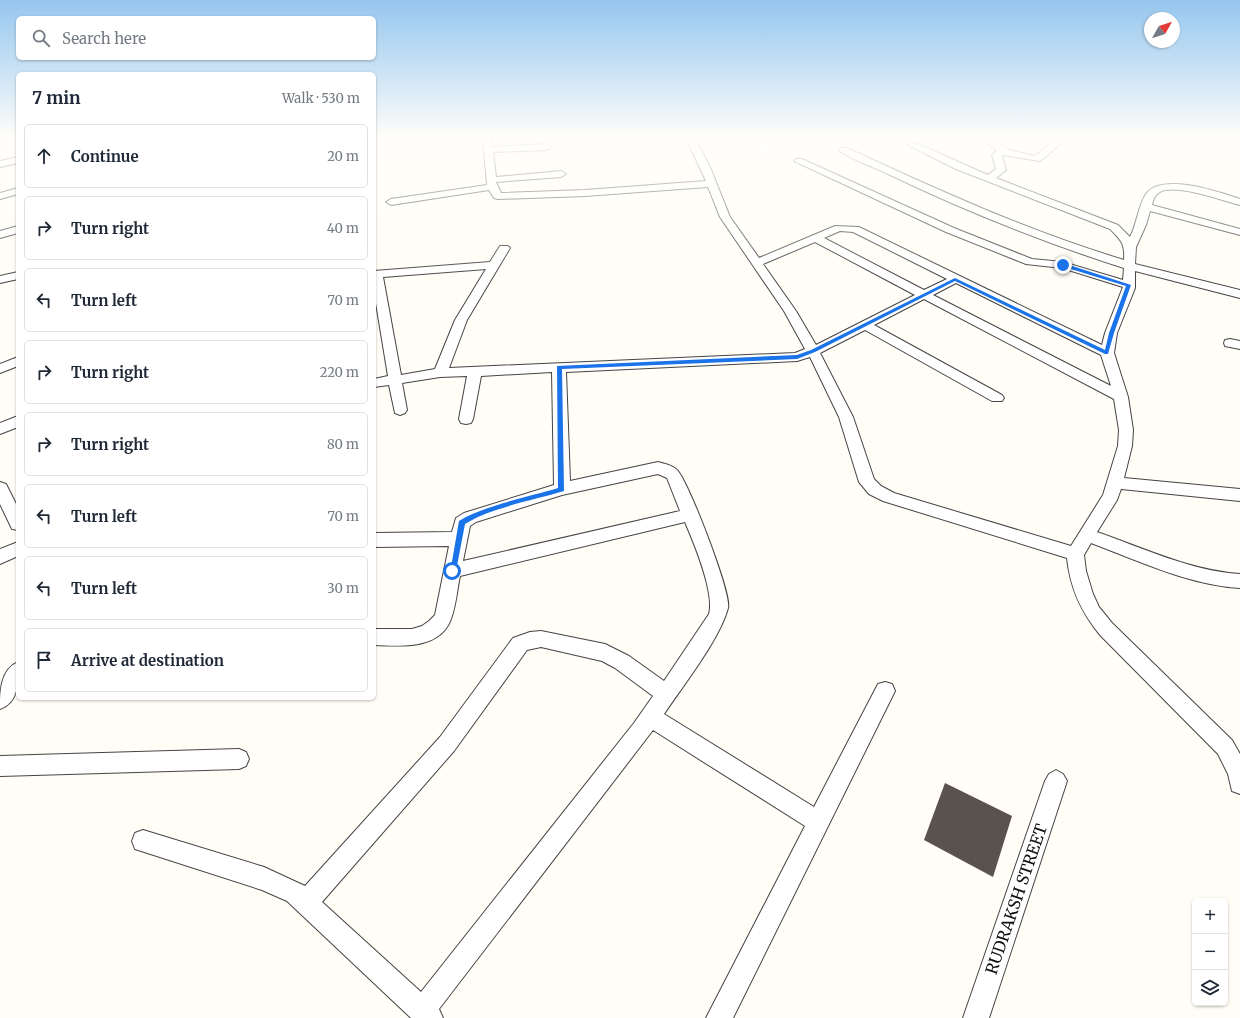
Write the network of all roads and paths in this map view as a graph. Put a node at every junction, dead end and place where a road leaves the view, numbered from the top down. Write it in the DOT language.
graph roads {
  1 [pos="484,186"];
  2 [pos="493,186"];
  3 [pos="686,186"];
  4 [pos="713,186"];
  5 [pos="852,186"];
  6 [pos="921,186"];
  7 [pos="1006,186"];
  8 [pos="16,192"];
  9 [pos="0,196"];
  10 [pos="391,202"];
  11 [pos="1240,202"];
  12 [pos="1147,207"];
  13 [pos="16,230"];
  14 [pos="1240,232"];
  15 [pos="0,235"];
  16 [pos="815,238"];
  17 [pos="1130,247"];
  18 [pos="504,248"];
  19 [pos="757,264"];
  20 [pos="494,265"];
  21 [pos="1130,266"];
  22 [pos="376,274"];
  23 [pos="16,276"];
  24 [pos="955,279"];
  25 [pos="0,280"];
  26 [pos="376,280"];
  27 [pos="1129,285"];
  28 [pos="1240,294"];
  29 [pos="926,295"];
  30 [pos="865,325"];
  31 [pos="813,351"];
  32 [pos="1107,353"];
  33 [pos="16,362"];
  34 [pos="559,367"];
  35 [pos="0,369"];
  36 [pos="475,371"];
  37 [pos="440,373"];
  38 [pos="393,380"];
  39 [pos="376,384"];
  40 [pos="1121,397"];
  41 [pos="997,398"];
  42 [pos="400,410"];
  43 [pos="466,419"];
  44 [pos="16,422"];
  45 [pos="0,429"];
  46 [pos="1115,482"];
  47 [pos="0,488"];
  48 [pos="562,489"];
  49 [pos="1240,495"];
  50 [pos="690,515"];
  51 [pos="16,520"];
  52 [pos="1087,535"];
  53 [pos="376,540"];
  54 [pos="458,540"];
  55 [pos="16,550"];
  56 [pos="1075,554"];
  57 [pos="0,557"];
  58 [pos="452,571"];
  59 [pos="1240,581"];
  60 [pos="376,637"];
  61 [pos="16,674"];
  62 [pos="885,692"];
  63 [pos="666,694"];
  64 [pos="0,700"];
  65 [pos="650,717"];
  66 [pos="239,759"];
  67 [pos="0,766"];
  68 [pos="1056,781"];
  69 [pos="1240,783"];
  70 [pos="818,822"];
  71 [pos="143,841"];
  72 [pos="306,903"];
  73 [pos="426,1014"];
  74 [pos="719,1018"];
  75 [pos="976,1018"];
  1 -- 10 [label="street"];
  2 -- 3 [label="street"];
  4 -- 19 [label="street"];
  5 -- 27 [label="street"];
  6 -- 21 [label="street"];
  7 -- 17 [label="street"];
  8 -- 9 [label="street"];
  11 -- 12 [label="street"];
  12 -- 14 [label="street"];
  12 -- 17 [label="street"];
  13 -- 15 [label="street"];
  16 -- 19 [label="street"];
  16 -- 24 [label="street"];
  16 -- 29 [label="street"];
  17 -- 21 [label="street"];
  18 -- 20 [label="street"];
  19 -- 31 [label="street"];
  20 -- 22 [label="street"];
  20 -- 37 [label="street"];
  21 -- 27 [label="street"];
  21 -- 28 [label="street"];
  23 -- 25 [label="street"];
  24 -- 29 [label="street"];
  24 -- 32 [label="street"];
  26 -- 38 [label="street"];
  27 -- 32 [label="street"];
  29 -- 30 [label="street"];
  29 -- 40 [label="street"];
  30 -- 31 [label="street"];
  30 -- 41 [label="street"];
  31 -- 34 [label="street"];
  31 -- 56 [label="street"];
  32 -- 40 [label="street"];
  33 -- 35 [label="street"];
  34 -- 36 [label="street"];
  34 -- 48 [label="street"];
  36 -- 37 [label="street"];
  36 -- 43 [label="street"];
  37 -- 38 [label="street"];
  38 -- 39 [label="street"];
  38 -- 42 [label="street"];
  40 -- 46 [label="street"];
  44 -- 45 [label="street"];
  46 -- 49 [label="street"];
  46 -- 52 [label="street"];
  47 -- 51 [label="street"];
  48 -- 50 [label="street"];
  48 -- 54 [label="street"];
  50 -- 58 [label="street"];
  50 -- 63 [label="street"];
  52 -- 56 [label="street"];
  52 -- 59 [label="street"];
  53 -- 54 [label="street"];
  54 -- 58 [label="street"];
  55 -- 57 [label="street"];
  56 -- 69 [label="street"];
  58 -- 60 [label="street"];
  61 -- 64 [label="street"];
  62 -- 70 [label="street"];
  63 -- 65 [label="street"];
  63 -- 72 [label="street"];
  65 -- 70 [label="street"];
  65 -- 73 [label="street"];
  66 -- 67 [label="street"];
  68 -- 75 [label="street, RUDRAKSH STREET"];
  70 -- 74 [label="street"];
  71 -- 72 [label="street"];
  72 -- 73 [label="street"];
}
